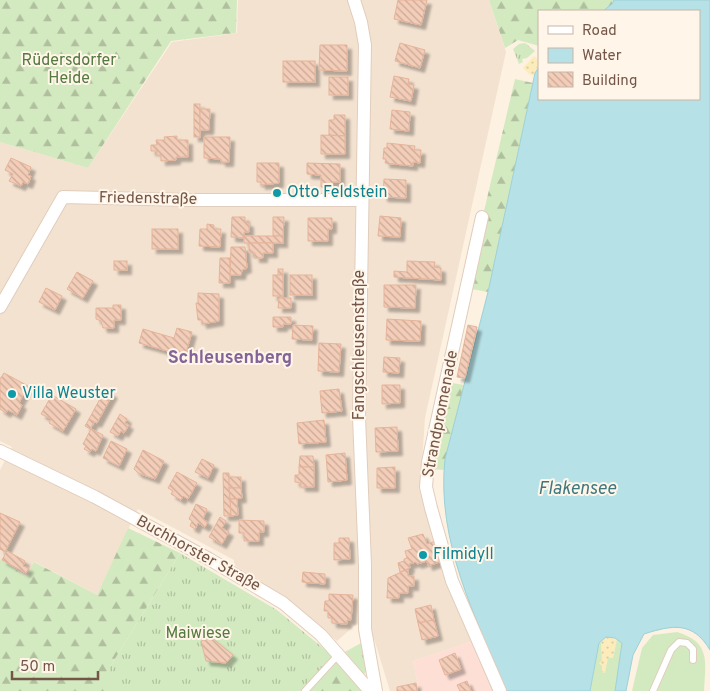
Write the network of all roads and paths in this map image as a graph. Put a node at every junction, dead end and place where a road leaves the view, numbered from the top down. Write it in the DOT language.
graph roads {
  1 [pos="354,0"];
  2 [pos="361,200"];
  3 [pos="482,217"];
  4 [pos="0,307"];
  5 [pos="0,451"];
  6 [pos="339,654"];
  7 [pos="693,660"];
  8 [pos="305,691"];
  9 [pos="370,691"];
  10 [pos="376,691"];
  11 [pos="500,691"];
  12 [pos="653,691"];
  1 -- 2 [label="street, Fangschleusenstraße"];
  2 -- 4 [label="street, Friedenstraße"];
  2 -- 10 [label="street, Fangschleusenstraße"];
  3 -- 11 [label="street, Strandpromenade"];
  5 -- 6 [label="street, Buchhorster Straße"];
  6 -- 8 [label="lane"];
  6 -- 9 [label="street, Buchhorster Straße"];
  7 -- 12 [label="lane"];
}
